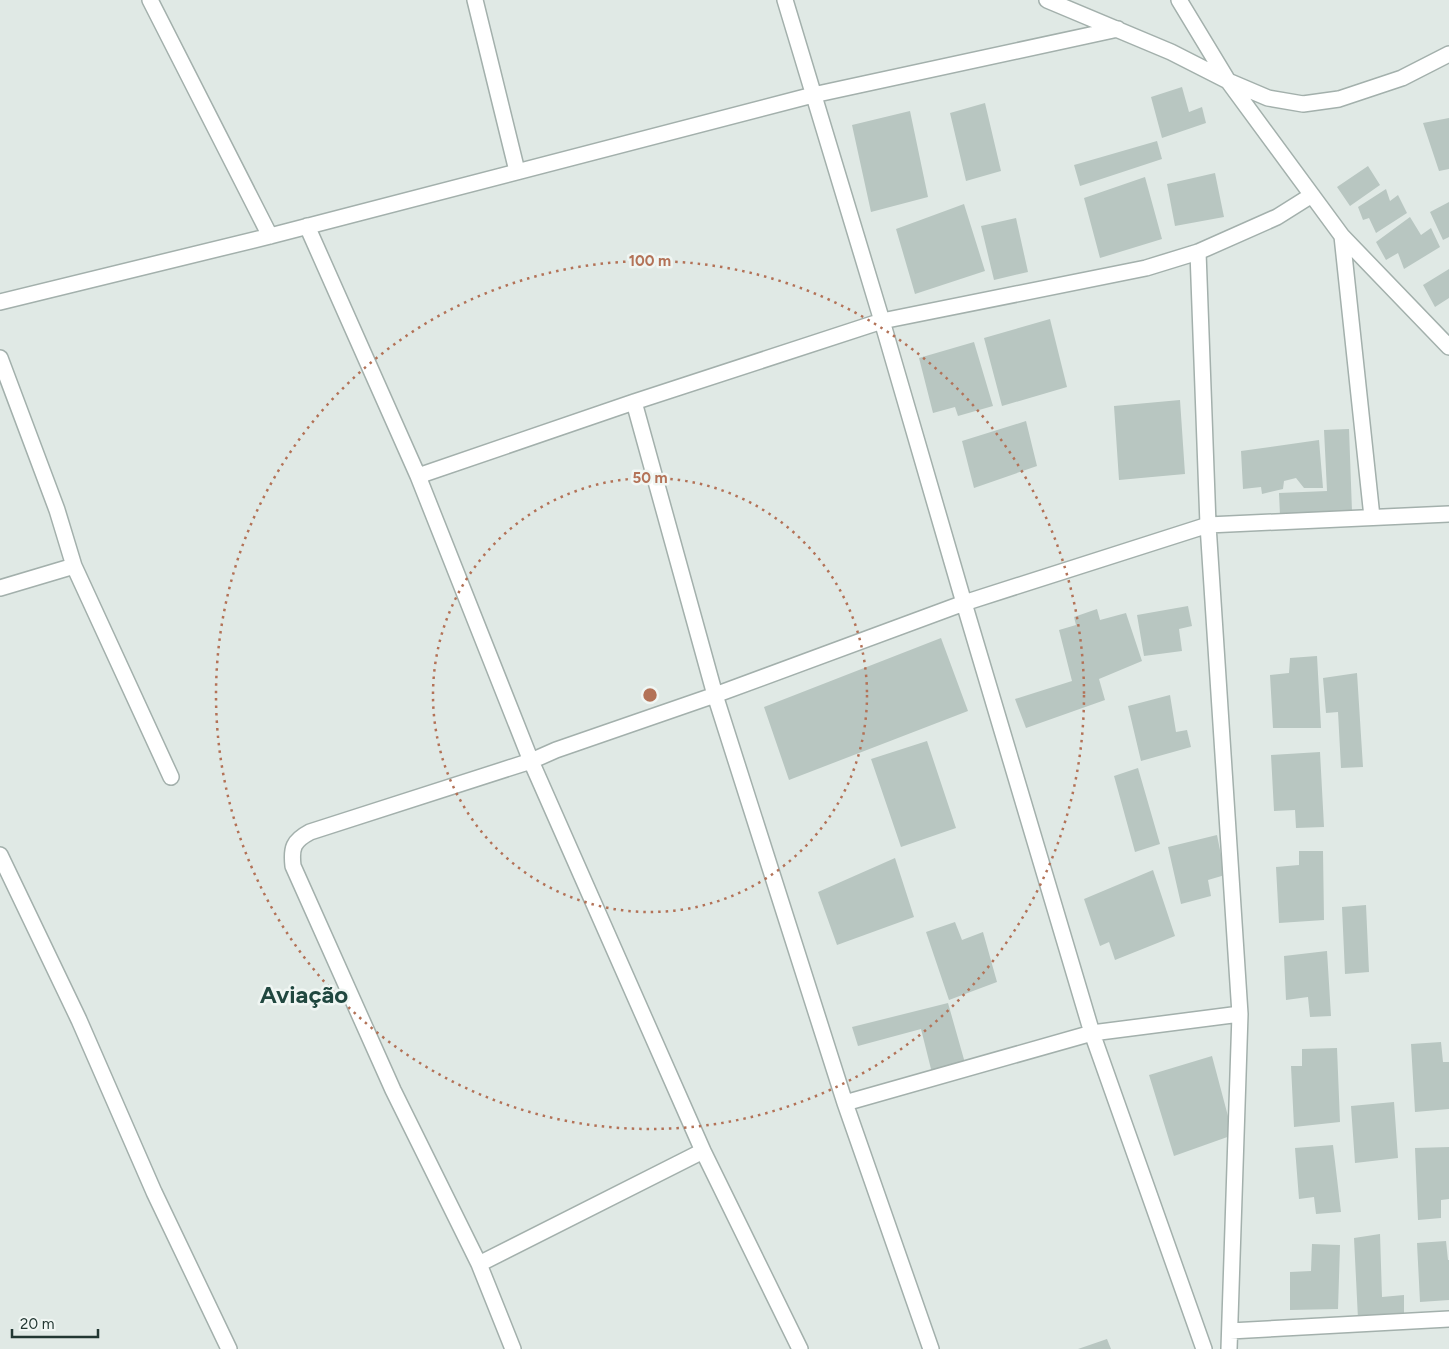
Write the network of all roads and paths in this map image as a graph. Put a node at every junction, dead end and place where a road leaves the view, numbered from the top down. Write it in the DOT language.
graph roads {
  1 [pos="150,0"];
  2 [pos="475,0"];
  3 [pos="785,0"];
  4 [pos="1047,0"];
  5 [pos="1179,0"];
  6 [pos="1118,29"];
  7 [pos="1449,54"];
  8 [pos="1228,81"];
  9 [pos="813,94"];
  10 [pos="517,171"];
  11 [pos="1312,195"];
  12 [pos="307,226"];
  13 [pos="270,236"];
  14 [pos="1342,236"];
  15 [pos="1198,252"];
  16 [pos="0,302"];
  17 [pos="882,322"];
  18 [pos="1449,347"];
  19 [pos="0,358"];
  20 [pos="634,402"];
  21 [pos="418,476"];
  22 [pos="1449,514"];
  23 [pos="1372,517"];
  24 [pos="1208,525"];
  25 [pos="74,566"];
  26 [pos="0,588"];
  27 [pos="964,603"];
  28 [pos="715,694"];
  29 [pos="531,761"];
  30 [pos="171,777"];
  31 [pos="0,855"];
  32 [pos="1240,1014"];
  33 [pos="1092,1033"];
  34 [pos="845,1103"];
  35 [pos="704,1151"];
  36 [pos="479,1264"];
  37 [pos="1449,1319"];
  38 [pos="1230,1330"];
  39 [pos="229,1349"];
  40 [pos="513,1349"];
  41 [pos="800,1349"];
  42 [pos="931,1349"];
  43 [pos="1204,1349"];
  44 [pos="1230,1349"];
  1 -- 13 [label="street"];
  2 -- 10 [label="street"];
  3 -- 9 [label="street"];
  4 -- 6 [label="street"];
  5 -- 8 [label="street"];
  6 -- 8 [label="street"];
  6 -- 9 [label="street"];
  7 -- 8 [label="street"];
  8 -- 11 [label="street"];
  9 -- 10 [label="street"];
  9 -- 17 [label="street"];
  10 -- 12 [label="street"];
  11 -- 14 [label="street"];
  11 -- 15 [label="street"];
  12 -- 13 [label="street"];
  12 -- 21 [label="street"];
  13 -- 16 [label="street"];
  14 -- 18 [label="street"];
  14 -- 23 [label="street"];
  15 -- 17 [label="street"];
  15 -- 24 [label="street"];
  17 -- 20 [label="street"];
  17 -- 27 [label="street"];
  19 -- 25 [label="street"];
  20 -- 21 [label="street"];
  20 -- 28 [label="street"];
  21 -- 29 [label="street"];
  22 -- 23 [label="street"];
  23 -- 24 [label="street"];
  24 -- 27 [label="street"];
  24 -- 32 [label="street"];
  25 -- 26 [label="street"];
  25 -- 30 [label="street"];
  27 -- 28 [label="street"];
  27 -- 33 [label="street"];
  28 -- 29 [label="street"];
  28 -- 34 [label="street"];
  29 -- 35 [label="street"];
  29 -- 36 [label="street"];
  31 -- 39 [label="street"];
  32 -- 33 [label="street"];
  32 -- 38 [label="street"];
  33 -- 34 [label="street"];
  33 -- 43 [label="street"];
  34 -- 42 [label="street"];
  35 -- 36 [label="street"];
  35 -- 41 [label="street"];
  36 -- 40 [label="street"];
  37 -- 38 [label="street"];
  38 -- 44 [label="street"];
}
